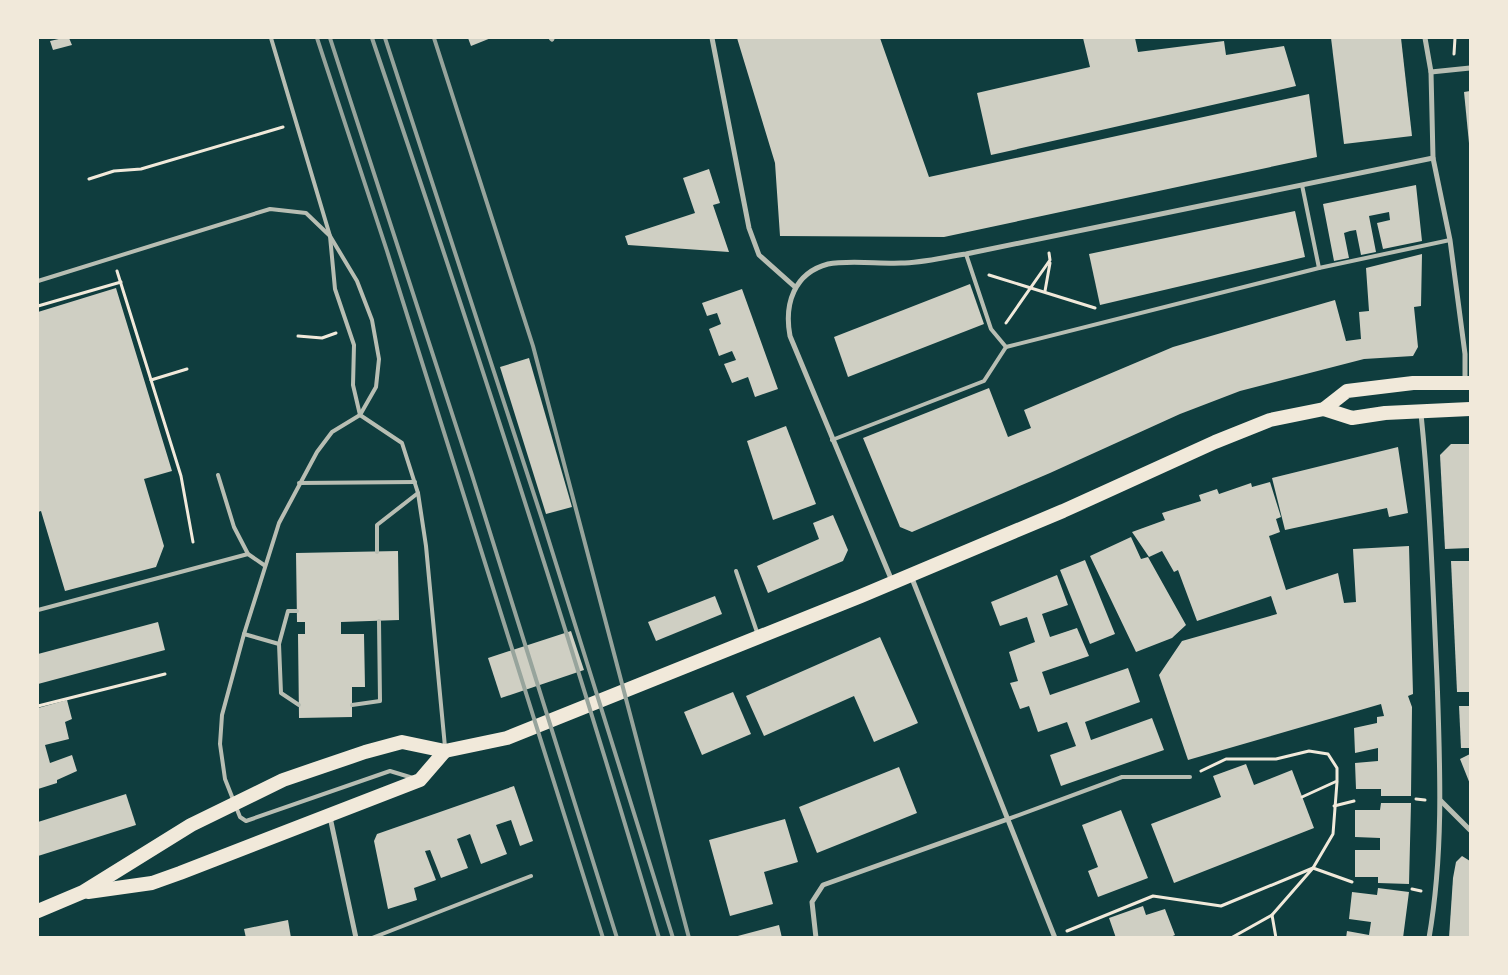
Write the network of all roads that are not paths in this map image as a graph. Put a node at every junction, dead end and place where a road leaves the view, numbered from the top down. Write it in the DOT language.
graph roads {
  1 [pos="271,38"];
  2 [pos="712,38"];
  3 [pos="1425,38"];
  4 [pos="1470,68"];
  5 [pos="1431,72"];
  6 [pos="1433,158"];
  7 [pos="1302,185"];
  8 [pos="330,236"];
  9 [pos="1450,240"];
  10 [pos="966,254"];
  11 [pos="1319,268"];
  12 [pos="38,281"];
  13 [pos="795,287"];
  14 [pos="1006,347"];
  15 [pos="1468,382"];
  16 [pos="1324,408"];
  17 [pos="1470,409"];
  18 [pos="1421,411"];
  19 [pos="360,414"];
  20 [pos="832,440"];
  21 [pos="218,475"];
  22 [pos="415,482"];
  23 [pos="299,483"];
  24 [pos="418,493"];
  25 [pos="377,552"];
  26 [pos="248,554"];
  27 [pos="264,565"];
  28 [pos="736,571"];
  29 [pos="910,575"];
  30 [pos="893,582"];
  31 [pos="38,610"];
  32 [pos="297,611"];
  33 [pos="379,621"];
  34 [pos="244,634"];
  35 [pos="759,637"];
  36 [pos="279,644"];
  37 [pos="299,705"];
  38 [pos="352,705"];
  39 [pos="445,751"];
  40 [pos="1190,777"];
  41 [pos="420,780"];
  42 [pos="1441,801"];
  43 [pos="234,803"];
  44 [pos="329,814"];
  45 [pos="1008,819"];
  46 [pos="1470,830"];
  47 [pos="531,876"];
  48 [pos="83,892"];
  49 [pos="38,910"];
  50 [pos="1054,937"];
  51 [pos="356,938"];
  52 [pos="372,938"];
  53 [pos="816,938"];
  54 [pos="1429,938"];
  1 -- 8 [label="lane"];
  2 -- 13 [label="street"];
  3 -- 5 [label="street"];
  4 -- 5 [label="street"];
  5 -- 6 [label="street"];
  6 -- 7 [label="street"];
  6 -- 9 [label="street"];
  7 -- 10 [label="street"];
  7 -- 11 [label="lane"];
  8 -- 12 [label="lane"];
  8 -- 19 [label="lane"];
  8 -- 19 [label="lane"];
  9 -- 11 [label="lane"];
  9 -- 15 [label="street"];
  10 -- 13 [label="street"];
  10 -- 14 [label="lane"];
  11 -- 14 [label="lane"];
  13 -- 20 [label="street"];
  14 -- 20 [label="lane"];
  15 -- 16 [label="highway"];
  16 -- 18 [label="highway"];
  16 -- 29 [label="highway"];
  17 -- 18 [label="highway"];
  18 -- 42 [label="street"];
  19 -- 22 [label="lane"];
  19 -- 23 [label="lane"];
  20 -- 30 [label="street"];
  21 -- 26 [label="lane"];
  22 -- 23 [label="lane"];
  22 -- 24 [label="lane"];
  23 -- 27 [label="lane"];
  24 -- 25 [label="lane"];
  24 -- 39 [label="lane"];
  26 -- 27 [label="lane"];
  26 -- 31 [label="lane"];
  27 -- 34 [label="lane"];
  28 -- 35 [label="lane"];
  29 -- 30 [label="highway"];
  29 -- 45 [label="street"];
  30 -- 35 [label="highway"];
  32 -- 36 [label="lane"];
  33 -- 38 [label="lane"];
  34 -- 36 [label="lane"];
  34 -- 43 [label="lane"];
  35 -- 39 [label="highway"];
  36 -- 37 [label="lane"];
  39 -- 41 [label="highway"];
  39 -- 43 [label="highway"];
  40 -- 45 [label="lane"];
  41 -- 43 [label="lane"];
  41 -- 44 [label="highway"];
  42 -- 46 [label="street"];
  42 -- 54 [label="street"];
  43 -- 48 [label="highway"];
  44 -- 48 [label="highway"];
  44 -- 51 [label="street"];
  45 -- 50 [label="street"];
  45 -- 53 [label="street"];
  47 -- 52 [label="lane"];
  48 -- 49 [label="highway"];
}
